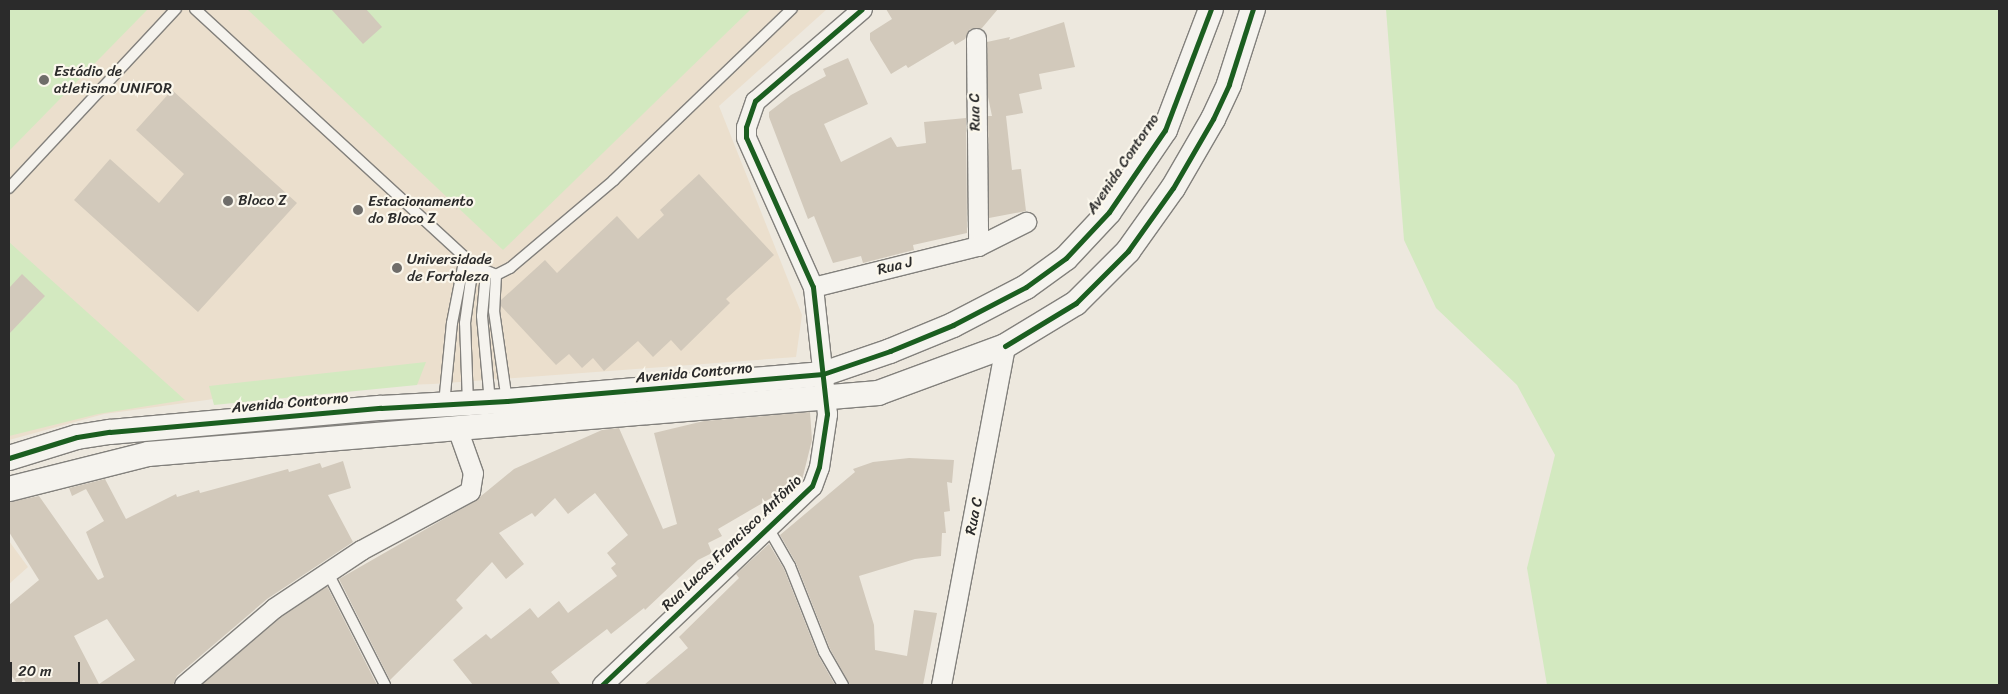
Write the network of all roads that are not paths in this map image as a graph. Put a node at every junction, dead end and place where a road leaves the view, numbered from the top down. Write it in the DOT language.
graph roads {
  1 [pos="176,9"];
  2 [pos="195,9"];
  3 [pos="792,9"];
  4 [pos="862,9"];
  5 [pos="1211,9"];
  6 [pos="1253,9"];
  7 [pos="976,38"];
  8 [pos="9,188"];
  9 [pos="1026,222"];
  10 [pos="978,246"];
  11 [pos="464,257"];
  12 [pos="473,265"];
  13 [pos="491,274"];
  14 [pos="813,287"];
  15 [pos="1005,346"];
  16 [pos="823,374"];
  17 [pos="825,399"];
  18 [pos="488,402"];
  19 [pos="444,405"];
  20 [pos="457,428"];
  21 [pos="9,458"];
  22 [pos="9,489"];
  23 [pos="767,526"];
  24 [pos="328,573"];
  25 [pos="184,685"];
  26 [pos="385,685"];
  27 [pos="602,685"];
  28 [pos="843,685"];
  29 [pos="941,685"];
  1 -- 8 [label="lane"];
  2 -- 11 [label="lane"];
  3 -- 13 [label="lane"];
  4 -- 14 [label="street, Rua Lucas Francisco Antônio"];
  5 -- 16 [label="street, Avenida Contorno"];
  6 -- 15 [label="street"];
  7 -- 10 [label="street, Rua C"];
  9 -- 10 [label="street, Rua J"];
  10 -- 14 [label="street, Rua J"];
  11 -- 12 [label="lane"];
  11 -- 19 [label="lane"];
  12 -- 13 [label="lane"];
  12 -- 18 [label="lane"];
  13 -- 18 [label="lane"];
  13 -- 18 [label="lane"];
  14 -- 16 [label="street, Rua Lucas Francisco Antônio"];
  15 -- 17 [label="street"];
  15 -- 29 [label="street, Rua C"];
  16 -- 17 [label="street, Rua Lucas Francisco Antônio"];
  16 -- 18 [label="street, Avenida Contorno"];
  17 -- 20 [label="street"];
  17 -- 23 [label="street, Rua Lucas Francisco Antônio"];
  18 -- 19 [label="street, Avenida Contorno"];
  19 -- 21 [label="street, Avenida Contorno"];
  20 -- 22 [label="street"];
  20 -- 24 [label="street"];
  23 -- 27 [label="street, Rua Lucas Francisco Antônio"];
  23 -- 28 [label="lane"];
  24 -- 25 [label="street"];
  24 -- 26 [label="lane"];
}
